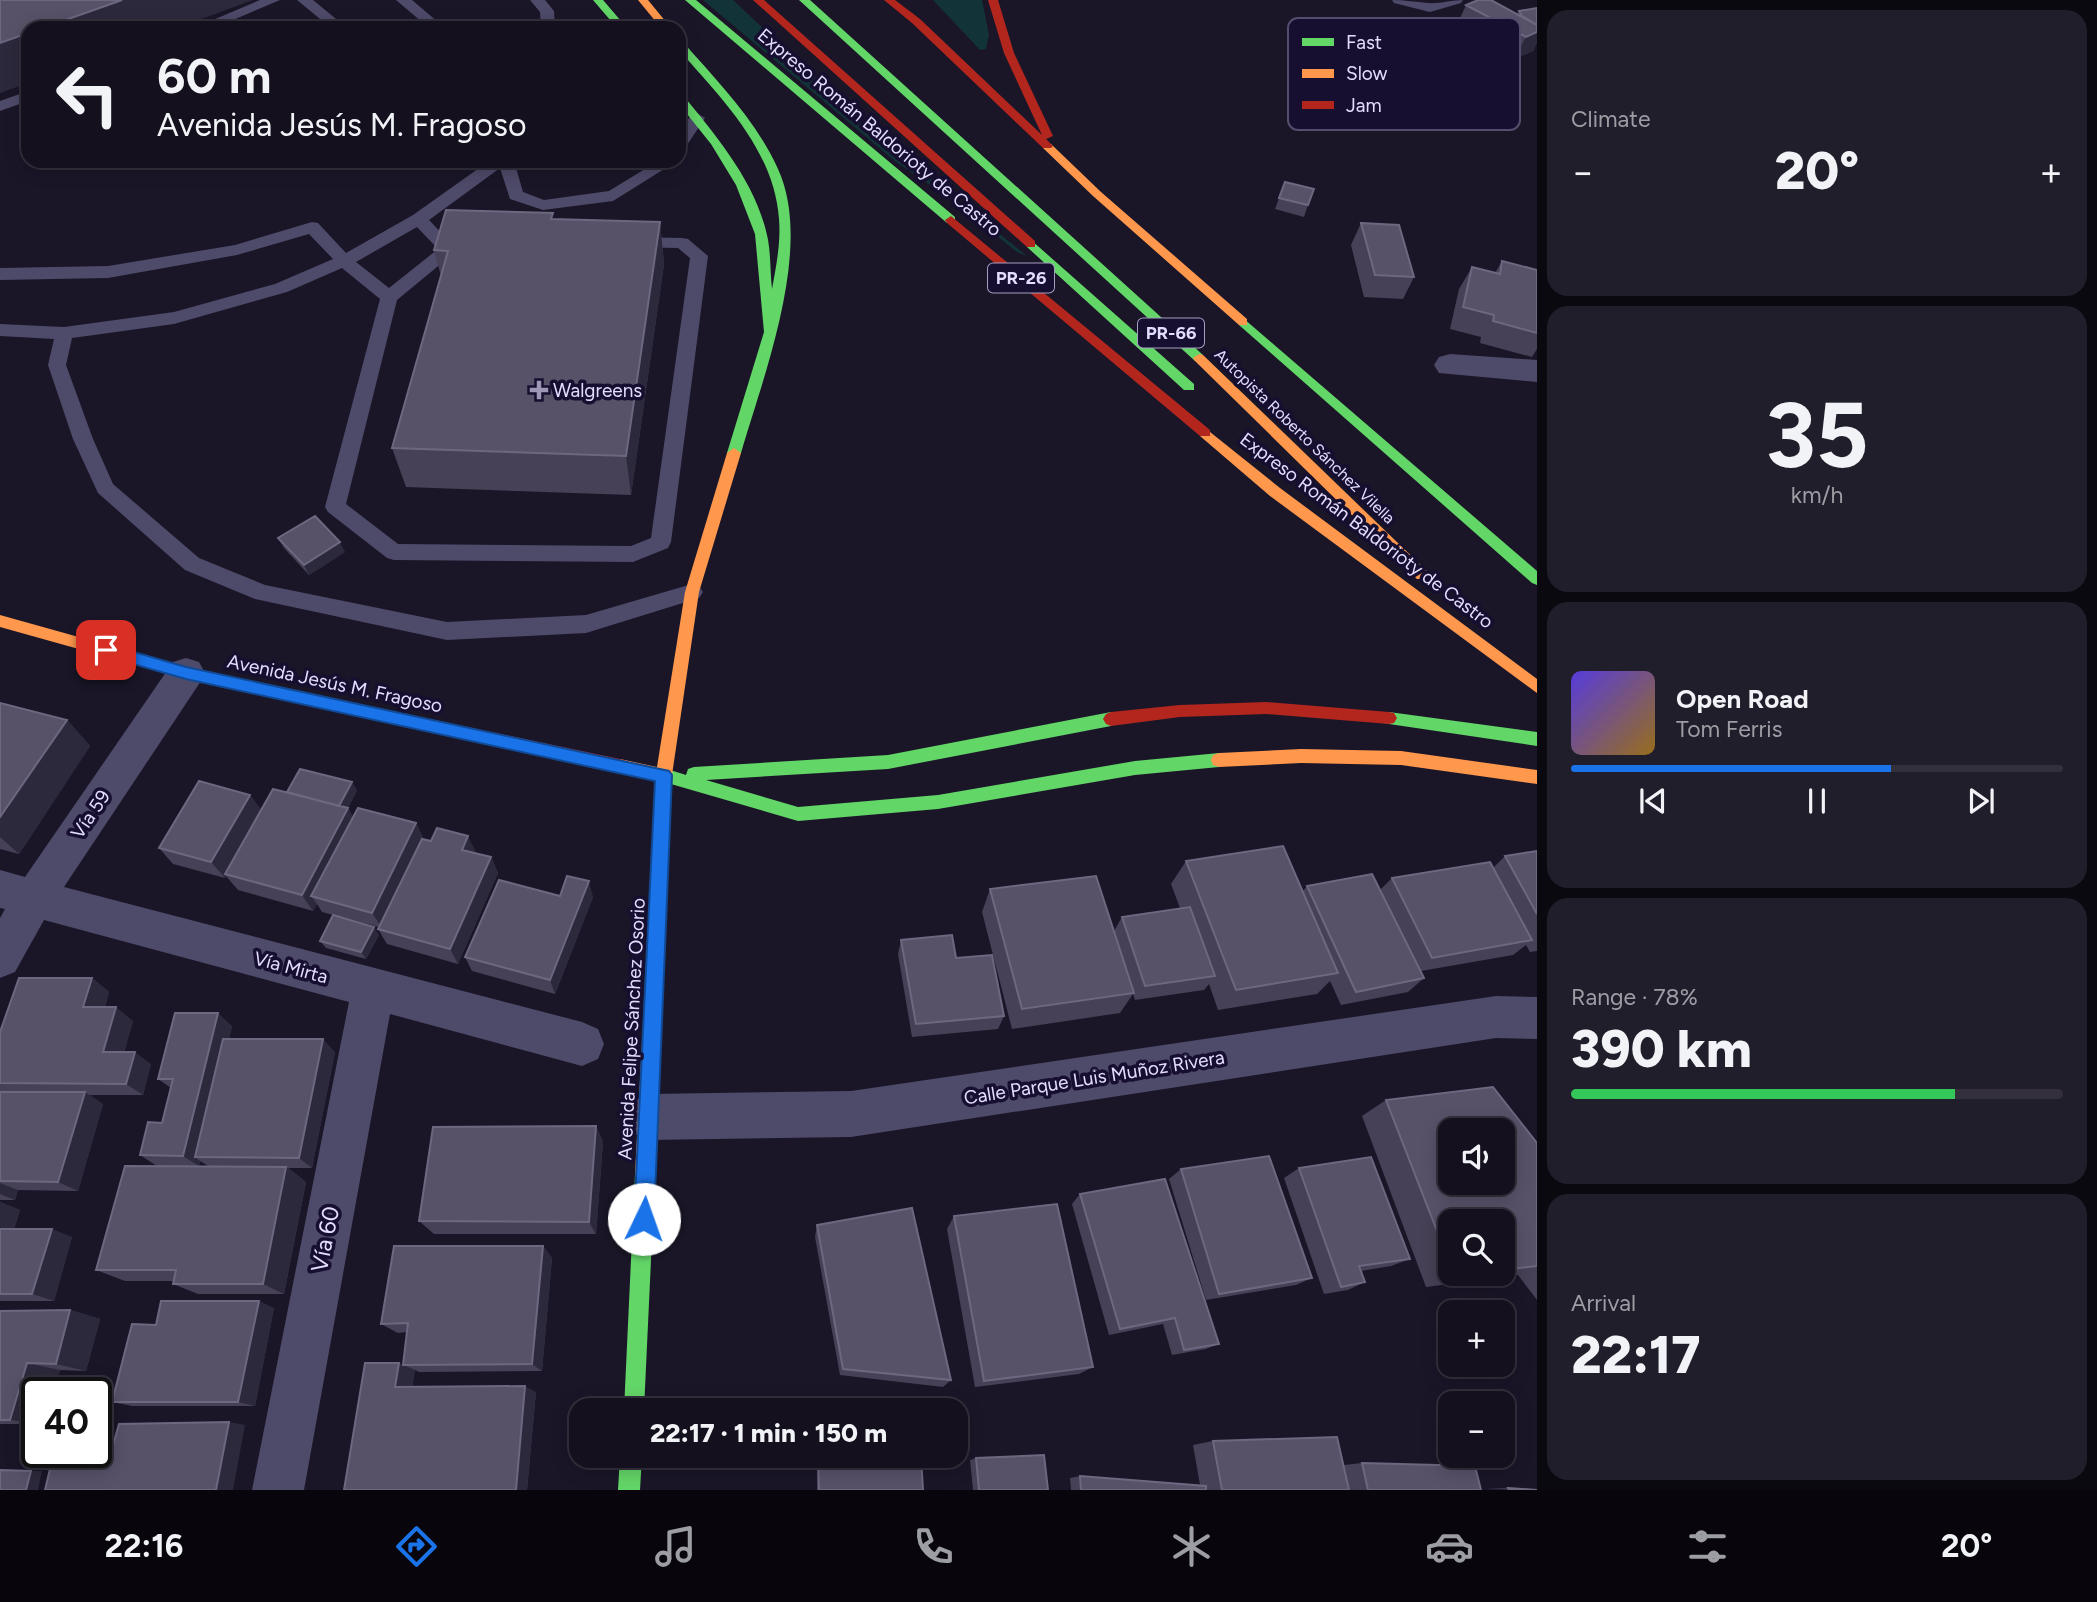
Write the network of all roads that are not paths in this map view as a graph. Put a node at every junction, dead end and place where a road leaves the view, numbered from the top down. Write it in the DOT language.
graph roads {
  1 [pos="273,0"];
  2 [pos="304,0"];
  3 [pos="404,0"];
  4 [pos="537,0"];
  5 [pos="598,0"];
  6 [pos="643,0"];
  7 [pos="690,0"];
  8 [pos="758,0"];
  9 [pos="804,0"];
  10 [pos="889,0"];
  11 [pos="903,0"];
  12 [pos="993,0"];
  13 [pos="1399,0"];
  14 [pos="1456,0"];
  15 [pos="219,21"];
  16 [pos="331,21"];
  17 [pos="430,21"];
  18 [pos="548,21"];
  19 [pos="616,21"];
  20 [pos="660,21"];
  21 [pos="916,21"];
  22 [pos="686,53"];
  23 [pos="21,98"];
  24 [pos="686,105"];
  25 [pos="0,106"];
  26 [pos="697,118"];
  27 [pos="686,134"];
  28 [pos="1058,157"];
  29 [pos="490,168"];
  30 [pos="508,168"];
  31 [pos="658,168"];
  32 [pos="419,219"];
  33 [pos="485,239"];
  34 [pos="616,242"];
  35 [pos="448,249"];
  36 [pos="344,261"];
  37 [pos="0,274"];
  38 [pos="389,298"];
  39 [pos="2,331"];
  40 [pos="64,332"];
  41 [pos="770,332"];
  42 [pos="1450,365"];
  43 [pos="1537,371"];
  44 [pos="1196,394"];
  45 [pos="1291,482"];
  46 [pos="1356,550"];
  47 [pos="1537,579"];
  48 [pos="692,592"];
  49 [pos="0,621"];
  50 [pos="186,673"];
  51 [pos="1532,682"];
  52 [pos="1537,739"];
  53 [pos="664,775"];
  54 [pos="1537,776"];
  55 [pos="16,894"];
  56 [pos="0,958"];
  57 [pos="373,989"];
  58 [pos="1537,1018"];
  59 [pos="582,1044"];
  60 [pos="649,1117"];
  61 [pos="635,1398"];
  62 [pos="630,1468"];
  63 [pos="278,1490"];
  64 [pos="629,1490"];
  1 -- 15 [label="lane"];
  2 -- 16 [label="lane"];
  3 -- 17 [label="lane"];
  4 -- 18 [label="lane"];
  5 -- 19 [label="main road"];
  6 -- 20 [label="main road"];
  7 -- 46 [label="main road, Expreso Román Baldorioty de Castro / PR-26"];
  8 -- 44 [label="main road"];
  9 -- 51 [label="main road, Autopista Roberto Sánchez Vilella / PR-66"];
  10 -- 21 [label="main road"];
  11 -- 21 [label="main road"];
  12 -- 28 [label="main road"];
  13 -- 14 [label="lane"];
  21 -- 28 [label="main road"];
  22 -- 41 [label="main road"];
  23 -- 25 [label="lane"];
  24 -- 26 [label="main road"];
  26 -- 27 [label="lane"];
  26 -- 41 [label="main road"];
  28 -- 47 [label="main road"];
  29 -- 32 [label="lane"];
  30 -- 31 [label="lane"];
  32 -- 35 [label="lane"];
  32 -- 36 [label="lane"];
  33 -- 35 [label="lane"];
  34 -- 38 [label="lane"];
  35 -- 38 [label="lane"];
  36 -- 37 [label="lane"];
  36 -- 38 [label="lane"];
  36 -- 40 [label="lane"];
  39 -- 40 [label="lane"];
  40 -- 48 [label="lane"];
  41 -- 48 [label="main road, Avenida Felipe Sánchez Osorio"];
  42 -- 43 [label="street"];
  45 -- 46 [label="main road"];
  46 -- 51 [label="main road, Expreso Román Baldorioty de Castro / PR-26"];
  48 -- 53 [label="main road, Avenida Felipe Sánchez Osorio"];
  49 -- 50 [label="main road, Avenida Jesús M. Fragoso"];
  50 -- 53 [label="main road, Avenida Jesús M. Fragoso"];
  50 -- 55 [label="street, Vía 59"];
  52 -- 53 [label="main road"];
  53 -- 54 [label="main road"];
  53 -- 60 [label="main road, Avenida Felipe Sánchez Osorio"];
  55 -- 56 [label="street, Vía 59"];
  55 -- 57 [label="street, Vía Mirta"];
  57 -- 59 [label="street, Vía Mirta"];
  57 -- 63 [label="street, Vía 60"];
  58 -- 60 [label="street, Calle Parque Luis Muñoz Rivera"];
  60 -- 61 [label="main road, Avenida Felipe Sánchez Osorio"];
  62 -- 64 [label="main road"];
}
